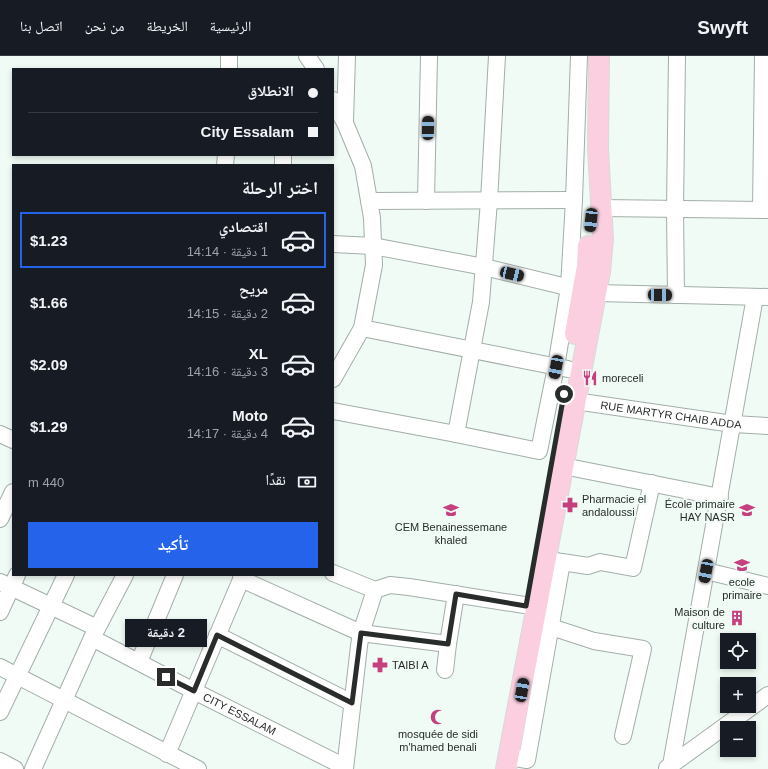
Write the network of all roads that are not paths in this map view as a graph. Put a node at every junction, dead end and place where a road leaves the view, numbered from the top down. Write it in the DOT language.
graph roads {
  1 [pos="229,56"];
  2 [pos="307,56"];
  3 [pos="346,56"];
  4 [pos="429,56"];
  5 [pos="497,56"];
  6 [pos="579,56"];
  7 [pos="599,56"];
  8 [pos="678,56"];
  9 [pos="763,56"];
  10 [pos="229,68"];
  11 [pos="315,68"];
  12 [pos="334,103"];
  13 [pos="342,128"];
  14 [pos="598,148"];
  15 [pos="574,200"];
  16 [pos="369,201"];
  17 [pos="426,201"];
  18 [pos="489,201"];
  19 [pos="601,208"];
  20 [pos="675,209"];
  21 [pos="764,210"];
  22 [pos="334,244"];
  23 [pos="373,246"];
  24 [pos="484,267"];
  25 [pos="583,290"];
  26 [pos="676,295"];
  27 [pos="762,297"];
  28 [pos="362,328"];
  29 [pos="472,350"];
  30 [pos="562,368"];
  31 [pos="334,377"];
  32 [pos="575,401"];
  33 [pos="334,411"];
  34 [pos="733,424"];
  35 [pos="768,426"];
  36 [pos="0,434"];
  37 [pos="456,434"];
  38 [pos="12,440"];
  39 [pos="563,466"];
  40 [pos="652,483"];
  41 [pos="12,494"];
  42 [pos="720,497"];
  43 [pos="0,519"];
  44 [pos="554,561"];
  45 [pos="706,571"];
  46 [pos="334,573"];
  47 [pos="66,576"];
  48 [pos="124,576"];
  49 [pos="175,576"];
  50 [pos="242,577"];
  51 [pos="9,582"];
  52 [pos="768,586"];
  53 [pos="375,590"];
  54 [pos="456,594"];
  55 [pos="532,606"];
  56 [pos="51,608"];
  57 [pos="0,612"];
  58 [pos="551,627"];
  59 [pos="95,633"];
  60 [pos="361,633"];
  61 [pos="217,635"];
  62 [pos="448,644"];
  63 [pos="139,662"];
  64 [pos="0,667"];
  65 [pos="445,670"];
  66 [pos="18,676"];
  67 [pos="194,691"];
  68 [pos="768,695"];
  69 [pos="64,700"];
  70 [pos="352,703"];
  71 [pos="0,712"];
  72 [pos="623,736"];
  73 [pos="167,754"];
  74 [pos="0,761"];
  75 [pos="509,763"];
  76 [pos="668,767"];
  77 [pos="345,768"];
  78 [pos="15,769"];
  79 [pos="33,769"];
  80 [pos="198,769"];
  1 -- 10 [label="street"];
  2 -- 11 [label="street"];
  3 -- 13 [label="street"];
  4 -- 17 [label="street"];
  5 -- 18 [label="street"];
  6 -- 15 [label="street"];
  7 -- 14 [label="main road"];
  8 -- 20 [label="street"];
  9 -- 21 [label="street"];
  12 -- 13 [label="street"];
  13 -- 16 [label="street"];
  14 -- 19 [label="main road"];
  14 -- 25 [label="main road"];
  15 -- 18 [label="street"];
  15 -- 25 [label="street"];
  16 -- 17 [label="street"];
  16 -- 23 [label="street"];
  17 -- 18 [label="street"];
  18 -- 24 [label="street"];
  19 -- 20 [label="street"];
  19 -- 25 [label="main road"];
  20 -- 21 [label="street"];
  20 -- 26 [label="street"];
  22 -- 23 [label="street"];
  23 -- 24 [label="street"];
  23 -- 28 [label="street"];
  24 -- 25 [label="street"];
  24 -- 29 [label="street"];
  25 -- 26 [label="street"];
  25 -- 30 [label="main road"];
  25 -- 32 [label="main road"];
  26 -- 27 [label="street"];
  27 -- 34 [label="street"];
  28 -- 29 [label="street"];
  28 -- 31 [label="street"];
  29 -- 30 [label="street"];
  29 -- 37 [label="street"];
  30 -- 37 [label="street"];
  30 -- 55 [label="main road"];
  32 -- 34 [label="street, RUE MARTYR CHAIB ADDA"];
  32 -- 39 [label="main road"];
  33 -- 37 [label="street"];
  34 -- 35 [label="street, RUE MARTYR CHAIB ADDA"];
  34 -- 42 [label="street"];
  36 -- 38 [label="street"];
  39 -- 40 [label="street"];
  39 -- 44 [label="main road"];
  40 -- 42 [label="street"];
  40 -- 44 [label="street"];
  41 -- 43 [label="street"];
  42 -- 45 [label="street"];
  44 -- 55 [label="main road"];
  44 -- 58 [label="street"];
  44 -- 75 [label="street"];
  45 -- 52 [label="street"];
  45 -- 76 [label="street"];
  46 -- 53 [label="street"];
  47 -- 56 [label="street"];
  48 -- 59 [label="street"];
  49 -- 63 [label="street"];
  50 -- 60 [label="street"];
  50 -- 61 [label="street"];
  51 -- 56 [label="street, CITY ESSALAM"];
  51 -- 57 [label="street"];
  53 -- 54 [label="street"];
  53 -- 60 [label="street"];
  54 -- 55 [label="street"];
  54 -- 62 [label="street"];
  55 -- 75 [label="main road"];
  56 -- 59 [label="street, CITY ESSALAM"];
  56 -- 66 [label="street"];
  58 -- 72 [label="street"];
  58 -- 75 [label="street"];
  59 -- 63 [label="street, CITY ESSALAM"];
  59 -- 69 [label="street"];
  60 -- 62 [label="street"];
  60 -- 70 [label="street"];
  61 -- 67 [label="street"];
  61 -- 70 [label="street"];
  62 -- 65 [label="street"];
  63 -- 67 [label="street, CITY ESSALAM"];
  64 -- 66 [label="street"];
  66 -- 69 [label="street"];
  66 -- 71 [label="street"];
  67 -- 73 [label="street"];
  67 -- 77 [label="street, CITY ESSALAM"];
  68 -- 76 [label="street"];
  69 -- 73 [label="street"];
  69 -- 79 [label="street"];
  70 -- 77 [label="street"];
  73 -- 80 [label="street"];
  74 -- 78 [label="street"];
}
